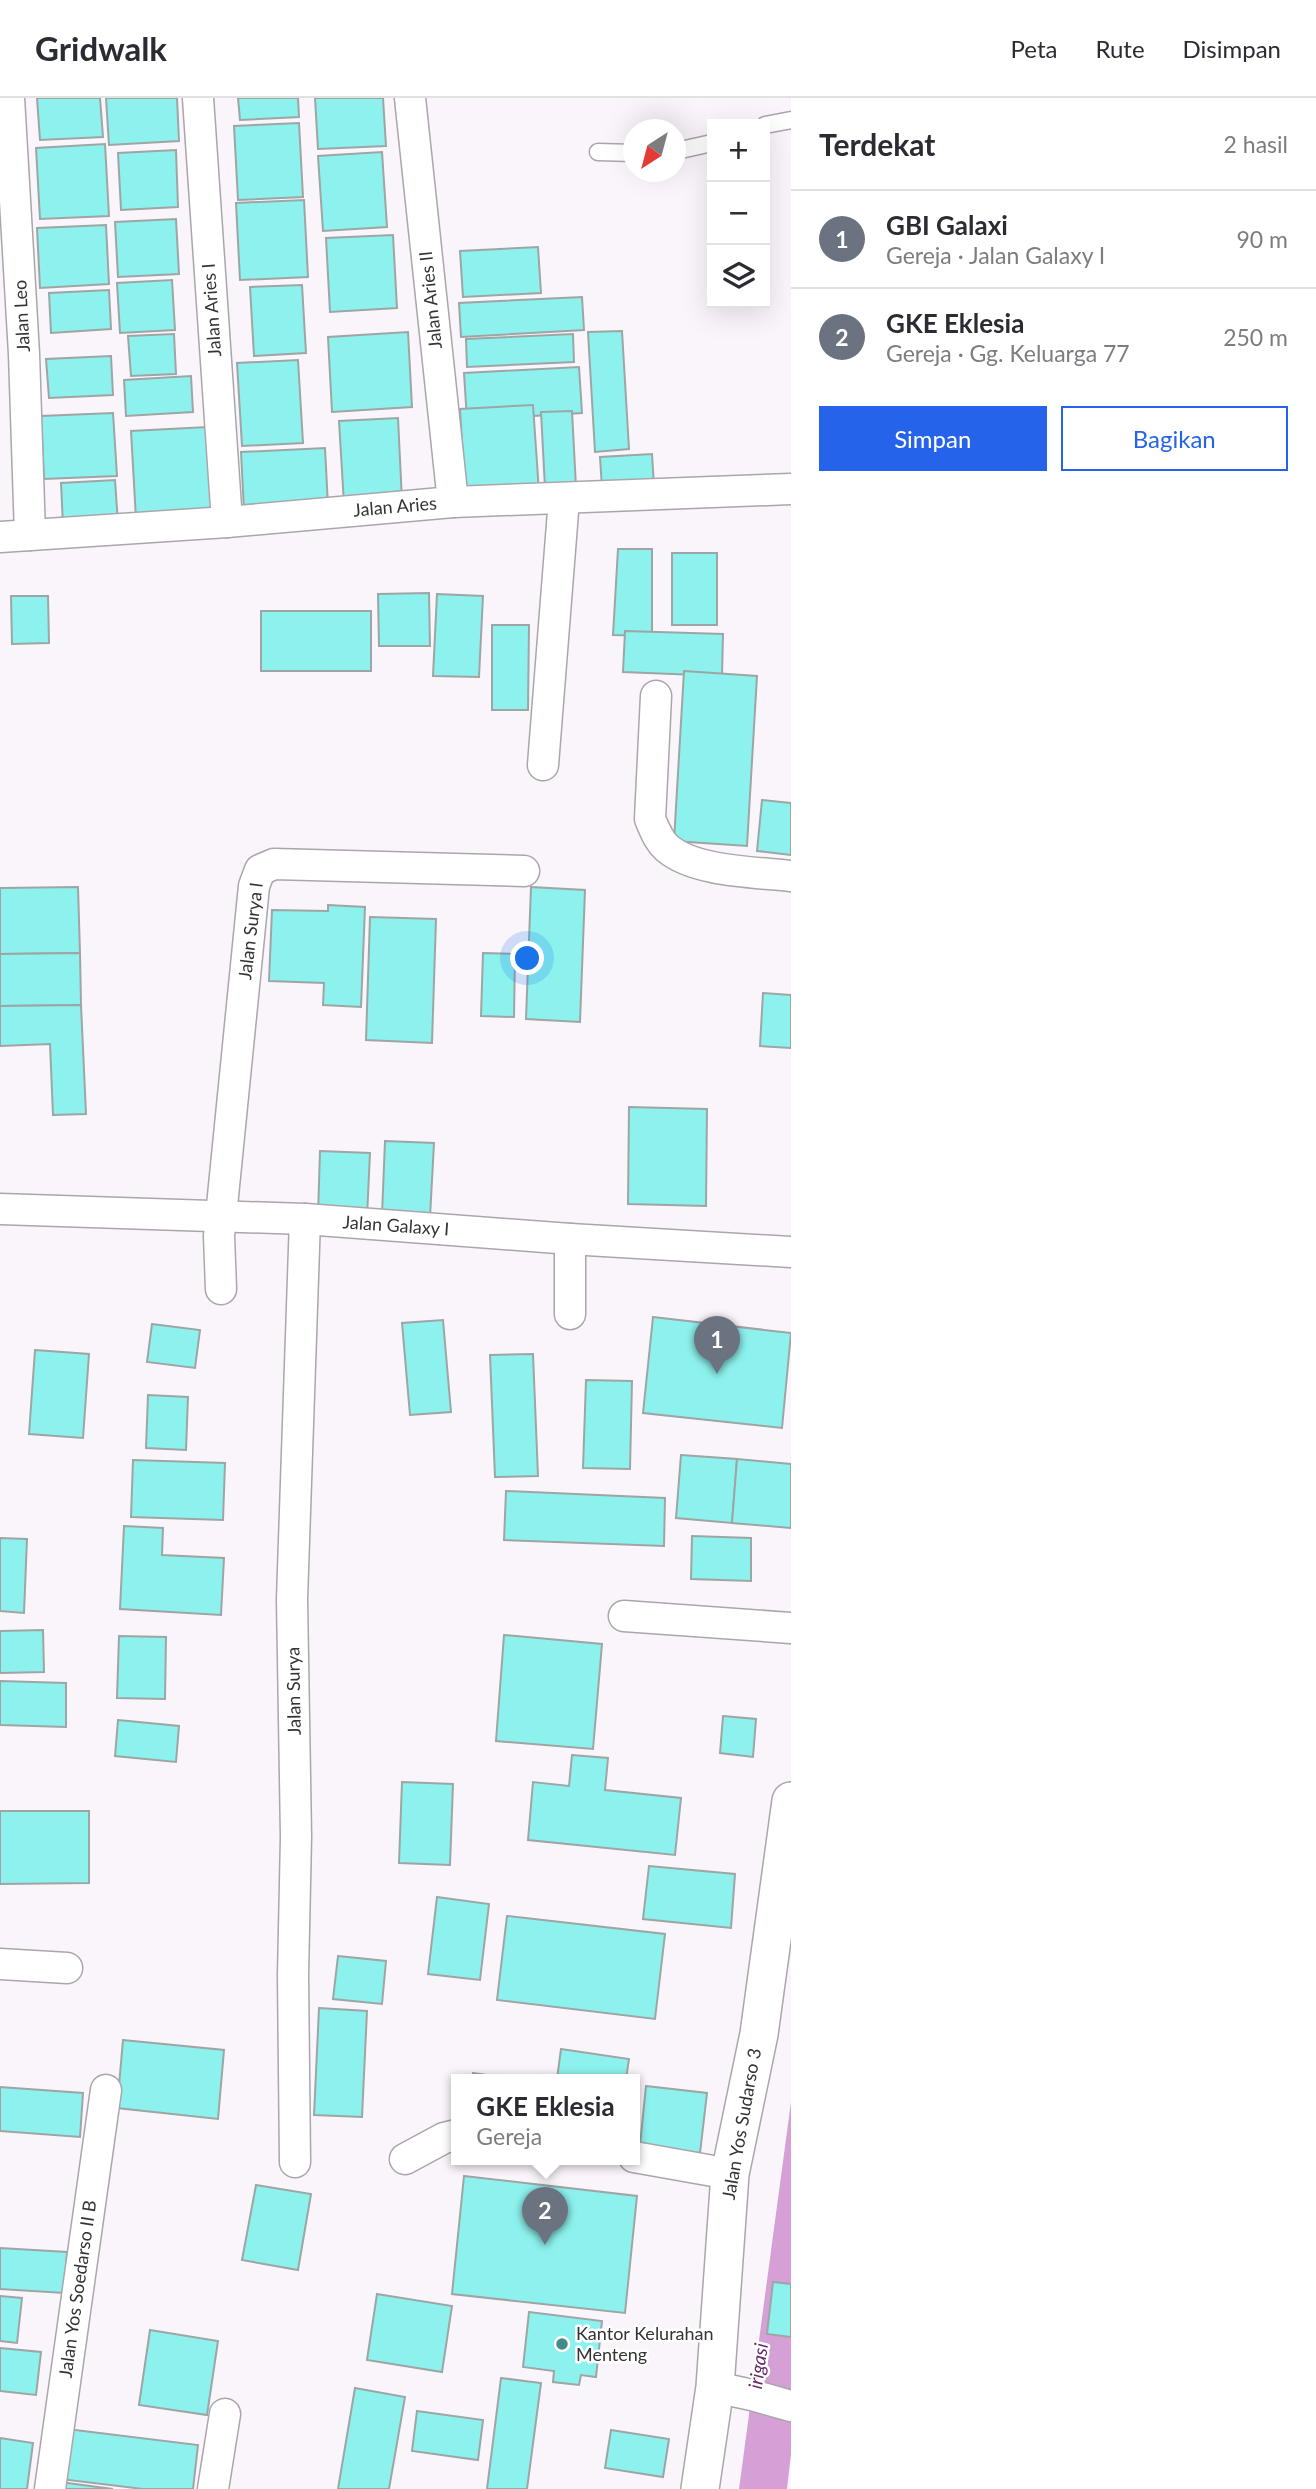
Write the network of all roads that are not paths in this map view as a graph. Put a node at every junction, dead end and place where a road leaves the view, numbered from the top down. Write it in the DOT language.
graph roads {
  1 [pos="9,98"];
  2 [pos="198,98"];
  3 [pos="410,98"];
  4 [pos="791,120"];
  5 [pos="770,124"];
  6 [pos="707,144"];
  7 [pos="6,149"];
  8 [pos="686,149"];
  9 [pos="598,152"];
  10 [pos="623,153"];
  11 [pos="12,354"];
  12 [pos="791,489"];
  13 [pos="564,499"];
  14 [pos="453,502"];
  15 [pos="227,522"];
  16 [pos="30,535"];
  17 [pos="0,537"];
  18 [pos="656,696"];
  19 [pos="543,765"];
  20 [pos="524,871"];
  21 [pos="791,876"];
  22 [pos="0,1209"];
  23 [pos="305,1238"];
  24 [pos="220,1250"];
  25 [pos="791,1252"];
  26 [pos="570,1259"];
  27 [pos="570,1314"];
  28 [pos="624,1616"];
  29 [pos="791,1628"];
  30 [pos="791,1801"];
  31 [pos="0,1964"];
  32 [pos="67,1968"];
  33 [pos="106,2090"];
  34 [pos="451,2136"];
  35 [pos="640,2158"];
  36 [pos="405,2159"];
  37 [pos="295,2162"];
  38 [pos="730,2174"];
  39 [pos="715,2387"];
  40 [pos="791,2406"];
  41 [pos="225,2414"];
  42 [pos="50,2489"];
  43 [pos="213,2489"];
  44 [pos="700,2489"];
  1 -- 7 [label="street, Jalan Leo"];
  2 -- 15 [label="street, Jalan Aries I"];
  3 -- 14 [label="street, Jalan Aries II"];
  4 -- 5 [label="lane"];
  6 -- 8 [label="lane"];
  7 -- 11 [label="street, Jalan Leo"];
  9 -- 10 [label="lane"];
  11 -- 16 [label="street, Jalan Leo"];
  12 -- 13 [label="street, Jalan Aries"];
  13 -- 14 [label="street, Jalan Aries"];
  13 -- 19 [label="street"];
  14 -- 15 [label="street, Jalan Aries"];
  15 -- 16 [label="street, Jalan Aries"];
  16 -- 17 [label="street, Jalan Aries"];
  18 -- 21 [label="street"];
  20 -- 24 [label="street, Jalan Surya I"];
  22 -- 24 [label="street, Jalan Galaxy I"];
  23 -- 24 [label="street, Jalan Galaxy I"];
  23 -- 26 [label="street, Jalan Galaxy I"];
  23 -- 37 [label="street, Jalan Surya"];
  25 -- 26 [label="street, Jalan Galaxy I"];
  26 -- 27 [label="street"];
  28 -- 29 [label="street"];
  30 -- 38 [label="street, Jalan Yos Sudarso 3"];
  31 -- 32 [label="street"];
  33 -- 42 [label="street, Jalan Yos Soedarso II B"];
  34 -- 36 [label="street"];
  35 -- 38 [label="street"];
  38 -- 39 [label="street, Jalan Yos Sudarso 3"];
  39 -- 40 [label="street"];
  39 -- 44 [label="street, Jalan Yos Sudarso 3"];
  41 -- 43 [label="street"];
}
